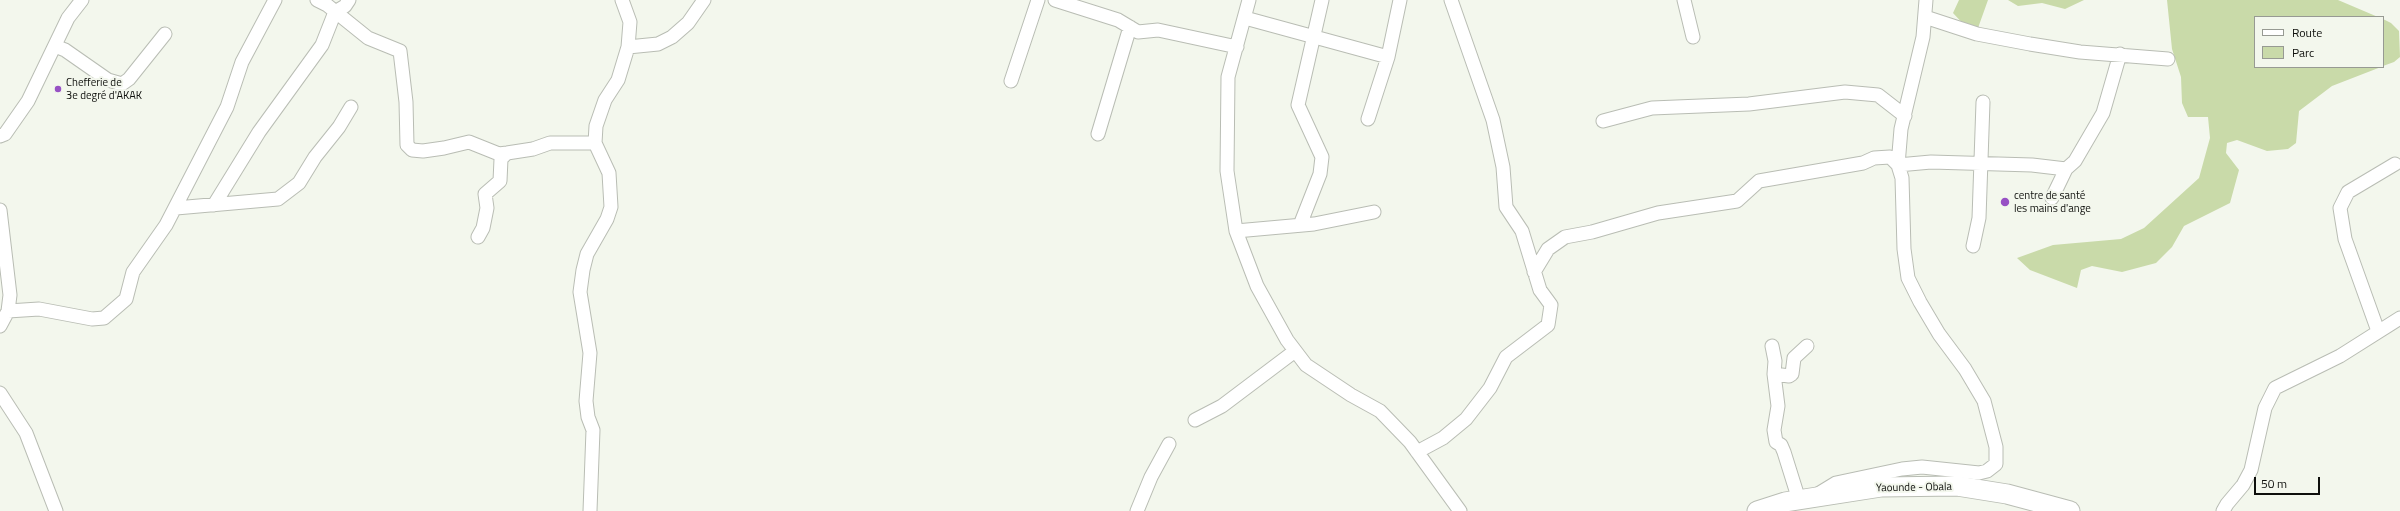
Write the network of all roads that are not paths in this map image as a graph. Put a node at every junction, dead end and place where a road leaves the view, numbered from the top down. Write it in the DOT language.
graph roads {
  1 [pos="82,0"];
  2 [pos="275,0"];
  3 [pos="317,0"];
  4 [pos="349,0"];
  5 [pos="622,0"];
  6 [pos="704,0"];
  7 [pos="1038,0"];
  8 [pos="1054,0"];
  9 [pos="1249,0"];
  10 [pos="1322,0"];
  11 [pos="1400,0"];
  12 [pos="1451,0"];
  13 [pos="1684,0"];
  14 [pos="1926,0"];
  15 [pos="335,12"];
  16 [pos="1925,17"];
  17 [pos="1245,18"];
  18 [pos="1130,27"];
  19 [pos="165,34"];
  20 [pos="1314,35"];
  21 [pos="1693,38"];
  22 [pos="55,46"];
  23 [pos="628,47"];
  24 [pos="1237,47"];
  25 [pos="2120,54"];
  26 [pos="1388,57"];
  27 [pos="2168,59"];
  28 [pos="1011,81"];
  29 [pos="1983,102"];
  30 [pos="351,107"];
  31 [pos="1905,116"];
  32 [pos="1368,119"];
  33 [pos="1603,121"];
  34 [pos="1098,134"];
  35 [pos="0,136"];
  36 [pos="595,144"];
  37 [pos="507,154"];
  38 [pos="1898,164"];
  39 [pos="1981,164"];
  40 [pos="2395,164"];
  41 [pos="2066,169"];
  42 [pos="2052,198"];
  43 [pos="214,205"];
  44 [pos="176,208"];
  45 [pos="0,210"];
  46 [pos="1374,212"];
  47 [pos="1300,225"];
  48 [pos="1236,231"];
  49 [pos="478,237"];
  50 [pos="1973,246"];
  51 [pos="1534,272"];
  52 [pos="8,311"];
  53 [pos="2400,318"];
  54 [pos="0,326"];
  55 [pos="2378,331"];
  56 [pos="1772,346"];
  57 [pos="1807,346"];
  58 [pos="1295,351"];
  59 [pos="1774,374"];
  60 [pos="0,392"];
  61 [pos="1195,420"];
  62 [pos="1169,444"];
  63 [pos="1417,452"];
  64 [pos="1806,499"];
  65 [pos="56,511"];
  66 [pos="590,511"];
  67 [pos="1137,511"];
  68 [pos="1460,511"];
  69 [pos="1757,511"];
  70 [pos="2070,511"];
  71 [pos="2223,511"];
  1 -- 22 [label="street"];
  2 -- 44 [label="street"];
  3 -- 15 [label="street"];
  4 -- 15 [label="street"];
  5 -- 23 [label="street"];
  6 -- 23 [label="street"];
  7 -- 28 [label="street"];
  8 -- 18 [label="street"];
  9 -- 17 [label="street"];
  10 -- 20 [label="street"];
  11 -- 26 [label="street"];
  12 -- 51 [label="street"];
  13 -- 21 [label="street"];
  14 -- 16 [label="street"];
  15 -- 37 [label="street"];
  15 -- 43 [label="street"];
  16 -- 25 [label="street"];
  16 -- 31 [label="street"];
  17 -- 20 [label="street"];
  17 -- 24 [label="street"];
  18 -- 24 [label="street"];
  18 -- 34 [label="street"];
  19 -- 22 [label="street"];
  20 -- 26 [label="street"];
  20 -- 47 [label="street"];
  22 -- 35 [label="street"];
  23 -- 36 [label="street"];
  24 -- 48 [label="street"];
  25 -- 27 [label="street"];
  25 -- 41 [label="street"];
  26 -- 32 [label="street"];
  29 -- 39 [label="street"];
  30 -- 43 [label="street"];
  31 -- 33 [label="street"];
  31 -- 38 [label="street"];
  36 -- 37 [label="street"];
  36 -- 66 [label="street"];
  37 -- 49 [label="street"];
  38 -- 39 [label="street"];
  38 -- 51 [label="street"];
  38 -- 64 [label="street"];
  39 -- 41 [label="street"];
  39 -- 50 [label="street"];
  40 -- 55 [label="street"];
  41 -- 42 [label="street"];
  43 -- 44 [label="street"];
  44 -- 52 [label="street"];
  45 -- 52 [label="street"];
  46 -- 47 [label="street"];
  47 -- 48 [label="street"];
  48 -- 58 [label="street"];
  51 -- 63 [label="street"];
  52 -- 54 [label="street"];
  53 -- 55 [label="street"];
  55 -- 71 [label="street"];
  56 -- 59 [label="street"];
  57 -- 59 [label="street"];
  58 -- 61 [label="street"];
  58 -- 63 [label="street"];
  59 -- 64 [label="street"];
  60 -- 65 [label="street"];
  62 -- 67 [label="street"];
  63 -- 68 [label="street"];
  64 -- 69 [label="highway, Yaounde - Obala"];
  64 -- 70 [label="highway, Yaounde - Obala"];
}
